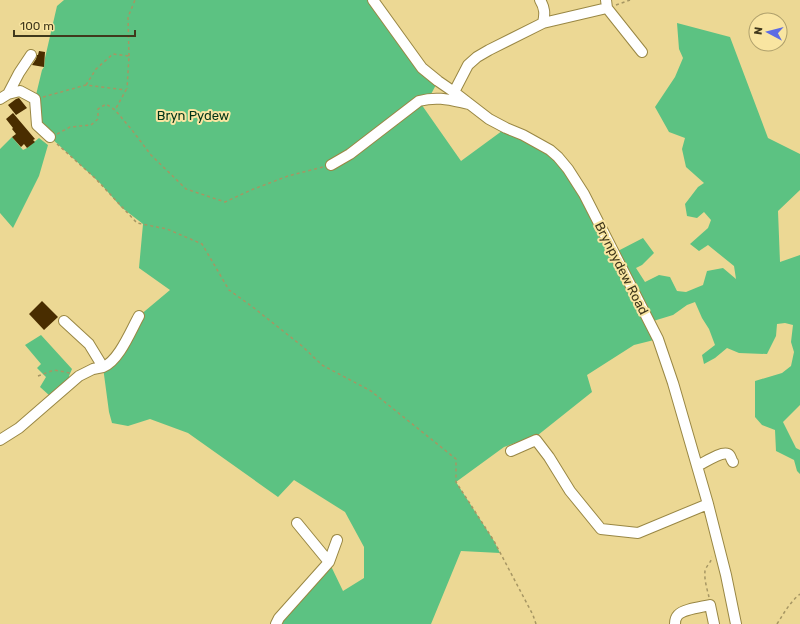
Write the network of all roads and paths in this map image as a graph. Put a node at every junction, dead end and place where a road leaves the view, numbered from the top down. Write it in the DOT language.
graph roads {
  1 [pos="135,0"];
  2 [pos="373,0"];
  3 [pos="540,0"];
  4 [pos="630,0"];
  5 [pos="607,4"];
  6 [pos="543,23"];
  7 [pos="642,52"];
  8 [pos="31,55"];
  9 [pos="129,56"];
  10 [pos="86,84"];
  11 [pos="126,90"];
  12 [pos="454,92"];
  13 [pos="4,96"];
  14 [pos="36,99"];
  15 [pos="471,104"];
  16 [pos="115,110"];
  17 [pos="50,137"];
  18 [pos="331,166"];
  19 [pos="139,316"];
  20 [pos="64,320"];
  21 [pos="103,367"];
  22 [pos="38,376"];
  23 [pos="79,376"];
  24 [pos="0,440"];
  25 [pos="511,451"];
  26 [pos="733,462"];
  27 [pos="697,466"];
  28 [pos="708,504"];
  29 [pos="297,523"];
  30 [pos="337,540"];
  31 [pos="712,554"];
  32 [pos="329,562"];
  33 [pos="800,594"];
  34 [pos="710,605"];
  35 [pos="276,624"];
  36 [pos="536,624"];
  37 [pos="675,624"];
  38 [pos="714,624"];
  39 [pos="736,624"];
  40 [pos="777,624"];
  1 -- 9 [label="path"];
  2 -- 12 [label="street, Brynpydew Road"];
  3 -- 6 [label="street"];
  4 -- 5 [label="path"];
  5 -- 6 [label="street"];
  5 -- 7 [label="street"];
  6 -- 12 [label="street"];
  8 -- 13 [label="street"];
  9 -- 10 [label="path"];
  9 -- 11 [label="path"];
  10 -- 11 [label="path"];
  10 -- 14 [label="path"];
  11 -- 16 [label="path"];
  12 -- 15 [label="street, Brynpydew Road"];
  13 -- 14 [label="street"];
  14 -- 17 [label="street"];
  15 -- 18 [label="street"];
  15 -- 27 [label="street, Brynpydew Road"];
  16 -- 17 [label="path"];
  16 -- 18 [label="path"];
  17 -- 36 [label="path"];
  19 -- 21 [label="street"];
  20 -- 21 [label="street"];
  21 -- 23 [label="street"];
  22 -- 23 [label="path"];
  23 -- 24 [label="street"];
  25 -- 28 [label="street"];
  26 -- 27 [label="street"];
  27 -- 28 [label="street, Brynpydew Road"];
  28 -- 39 [label="street, Brynpydew Road"];
  29 -- 32 [label="street"];
  30 -- 32 [label="street"];
  31 -- 34 [label="path"];
  32 -- 35 [label="street"];
  33 -- 40 [label="path"];
  34 -- 37 [label="street"];
  34 -- 38 [label="street"];
}
